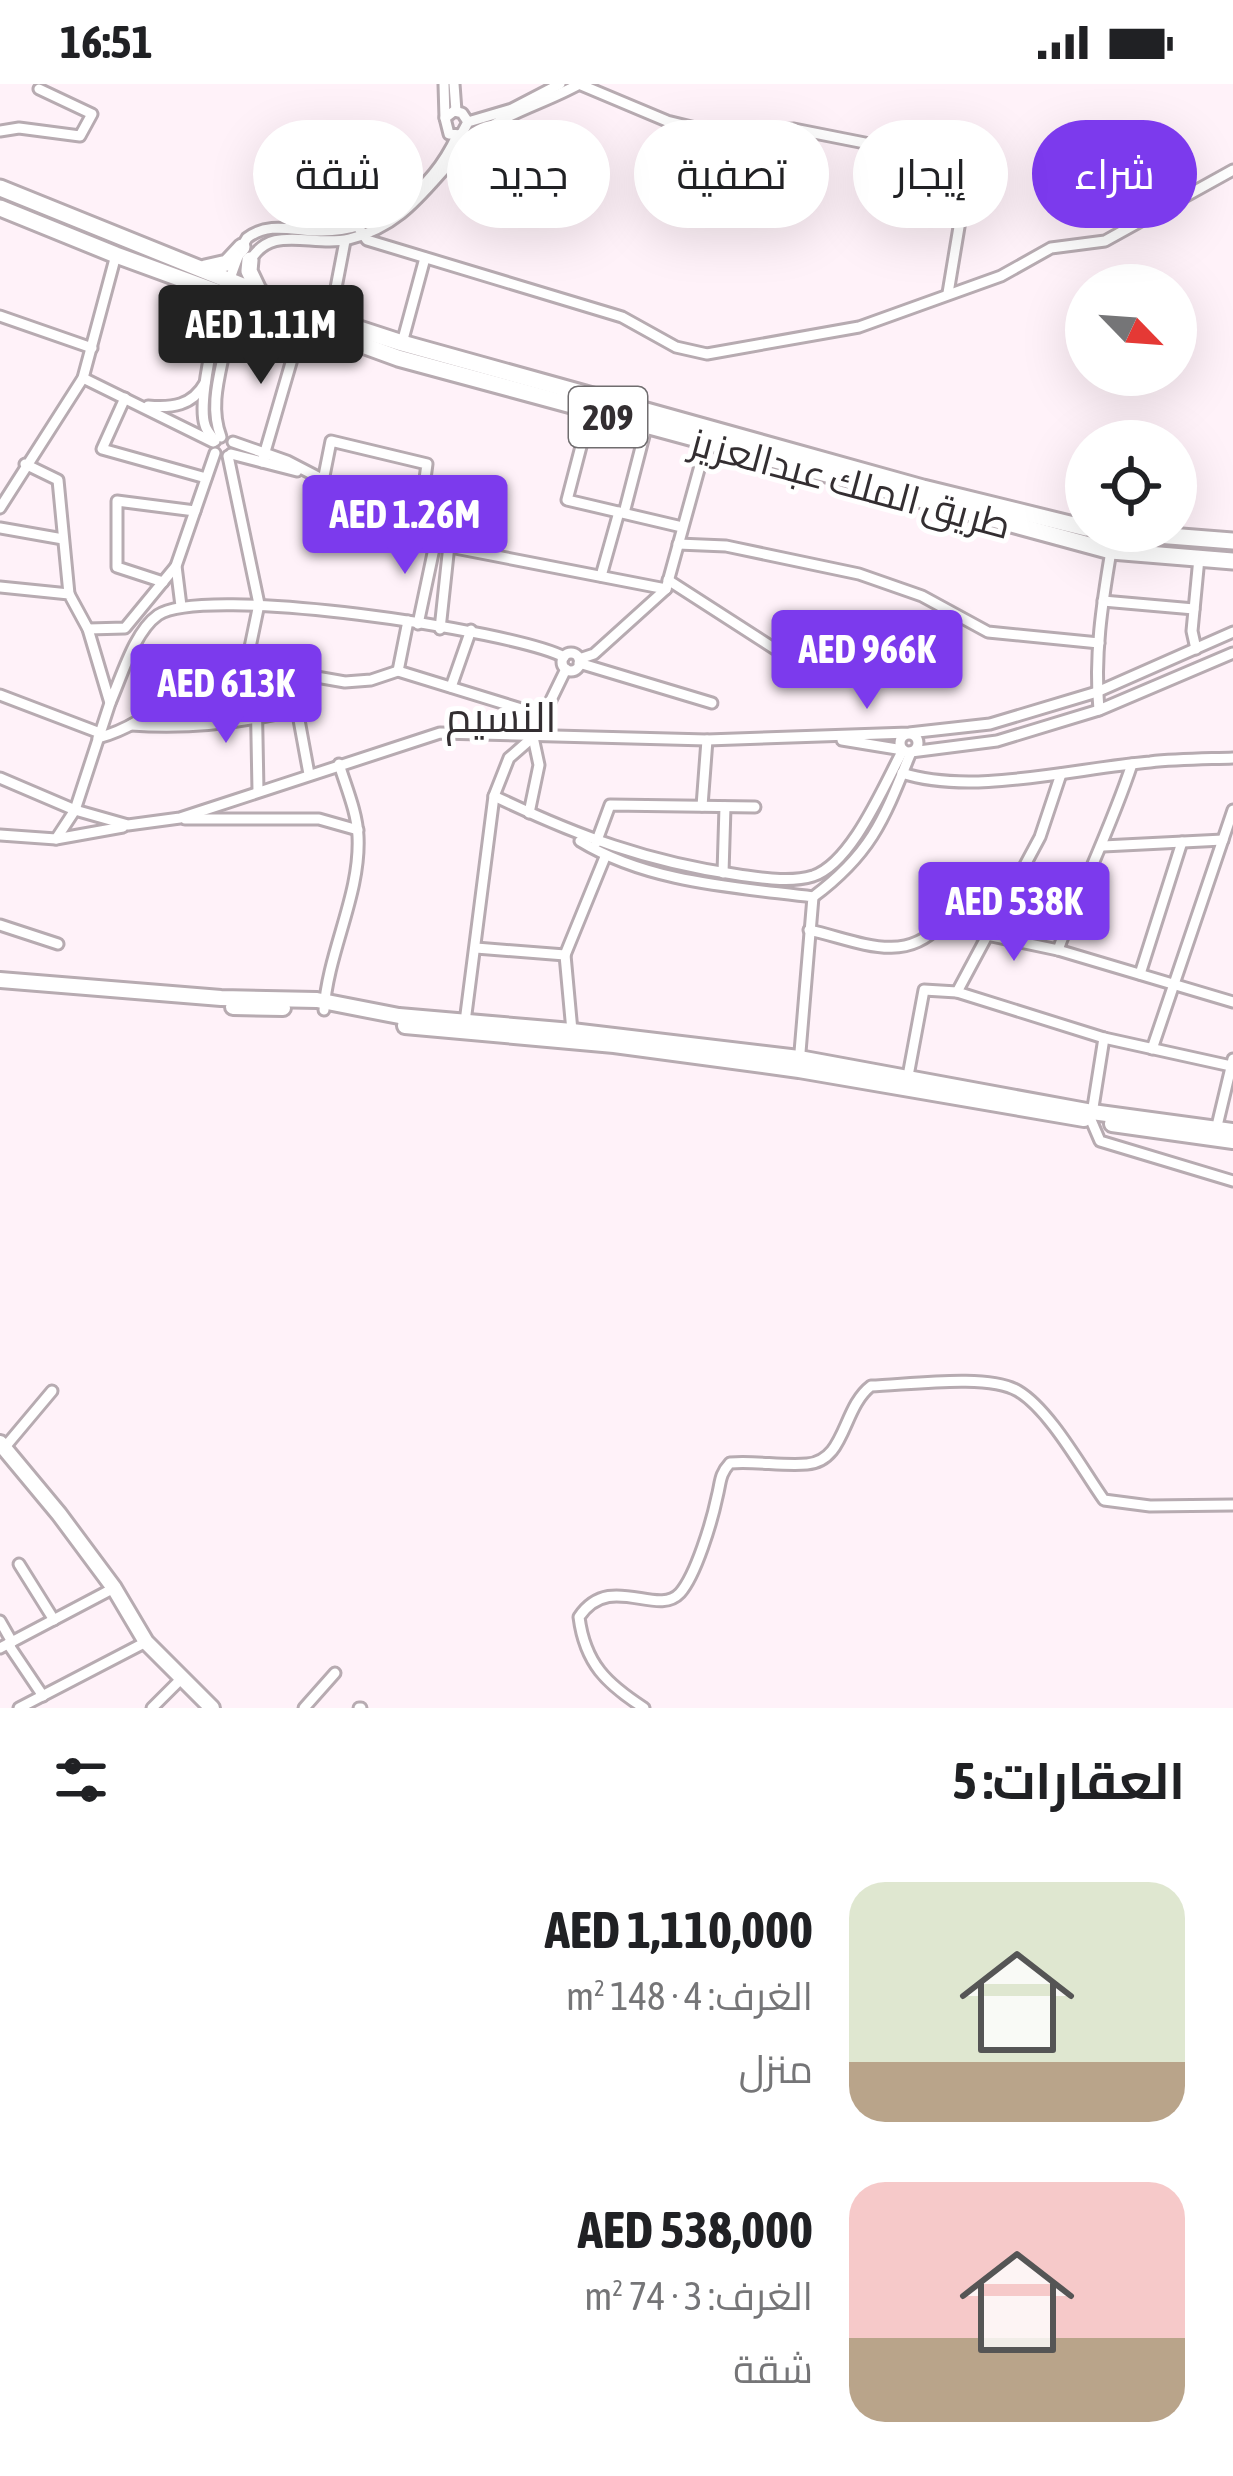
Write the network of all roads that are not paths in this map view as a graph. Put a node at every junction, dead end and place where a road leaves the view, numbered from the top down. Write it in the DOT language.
graph roads {
  1 [pos="444,84"];
  2 [pos="454,84"];
  3 [pos="560,84"];
  4 [pos="579,84"];
  5 [pos="39,89"];
  6 [pos="456,111"];
  7 [pos="445,118"];
  8 [pos="464,120"];
  9 [pos="486,120"];
  10 [pos="507,120"];
  11 [pos="447,130"];
  12 [pos="0,131"];
  13 [pos="447,158"];
  14 [pos="447,170"];
  15 [pos="1233,170"];
  16 [pos="0,188"];
  17 [pos="0,208"];
  18 [pos="360,231"];
  19 [pos="344,241"];
  20 [pos="246,253"];
  21 [pos="116,255"];
  22 [pos="425,258"];
  23 [pos="202,268"];
  24 [pos="177,277"];
  25 [pos="232,289"];
  26 [pos="259,292"];
  27 [pos="948,292"];
  28 [pos="267,311"];
  29 [pos="0,316"];
  30 [pos="330,319"];
  31 [pos="302,325"];
  32 [pos="221,342"];
  33 [pos="402,343"];
  34 [pos="92,349"];
  35 [pos="83,378"];
  36 [pos="208,378"];
  37 [pos="125,398"];
  38 [pos="140,406"];
  39 [pos="590,412"];
  40 [pos="646,428"];
  41 [pos="217,443"];
  42 [pos="706,444"];
  43 [pos="230,450"];
  44 [pos="264,458"];
  45 [pos="25,464"];
  46 [pos="206,478"];
  47 [pos="322,481"];
  48 [pos="0,508"];
  49 [pos="195,511"];
  50 [pos="621,513"];
  51 [pos="1065,523"];
  52 [pos="682,527"];
  53 [pos="0,528"];
  54 [pos="418,530"];
  55 [pos="1233,537"];
  56 [pos="63,538"];
  57 [pos="1197,538"];
  58 [pos="436,539"];
  59 [pos="1065,539"];
  60 [pos="678,544"];
  61 [pos="449,545"];
  62 [pos="1111,552"];
  63 [pos="1124,552"];
  64 [pos="1199,558"];
  65 [pos="1233,561"];
  66 [pos="176,566"];
  67 [pos="601,576"];
  68 [pos="164,582"];
  69 [pos="667,584"];
  70 [pos="0,586"];
  71 [pos="68,594"];
  72 [pos="1103,601"];
  73 [pos="259,604"];
  74 [pos="181,607"];
  75 [pos="1194,610"];
  76 [pos="413,622"];
  77 [pos="88,629"];
  78 [pos="440,629"];
  79 [pos="471,630"];
  80 [pos="1233,632"];
  81 [pos="1099,643"];
  82 [pos="775,649"];
  83 [pos="1196,649"];
  84 [pos="1233,653"];
  85 [pos="579,661"];
  86 [pos="565,663"];
  87 [pos="398,671"];
  88 [pos="256,685"];
  89 [pos="242,686"];
  90 [pos="451,687"];
  91 [pos="1097,692"];
  92 [pos="0,694"];
  93 [pos="110,703"];
  94 [pos="712,703"];
  95 [pos="1099,710"];
  96 [pos="541,716"];
  97 [pos="257,719"];
  98 [pos="131,725"];
  99 [pos="909,733"];
  100 [pos="99,735"];
  101 [pos="532,737"];
  102 [pos="827,737"];
  103 [pos="707,740"];
  104 [pos="907,751"];
  105 [pos="1233,758"];
  106 [pos="339,764"];
  107 [pos="1132,764"];
  108 [pos="902,773"];
  109 [pos="309,774"];
  110 [pos="1061,774"];
  111 [pos="0,778"];
  112 [pos="258,791"];
  113 [pos="494,796"];
  114 [pos="702,806"];
  115 [pos="725,807"];
  116 [pos="755,807"];
  117 [pos="75,810"];
  118 [pos="1233,811"];
  119 [pos="529,812"];
  120 [pos="180,818"];
  121 [pos="128,825"];
  122 [pos="555,826"];
  123 [pos="358,830"];
  124 [pos="0,835"];
  125 [pos="56,839"];
  126 [pos="1223,840"];
  127 [pos="1182,842"];
  128 [pos="596,843"];
  129 [pos="1103,846"];
  130 [pos="605,856"];
  131 [pos="723,873"];
  132 [pos="814,876"];
  133 [pos="813,897"];
  134 [pos="0,925"];
  135 [pos="808,930"];
  136 [pos="988,935"];
  137 [pos="58,944"];
  138 [pos="476,948"];
  139 [pos="1058,950"];
  140 [pos="565,956"];
  141 [pos="1140,974"];
  142 [pos="0,980"];
  143 [pos="1174,985"];
  144 [pos="957,992"];
  145 [pos="1233,1002"];
  146 [pos="325,1005"];
  147 [pos="465,1022"];
  148 [pos="572,1030"];
  149 [pos="1104,1038"];
  150 [pos="1152,1049"];
  151 [pos="1232,1063"];
  152 [pos="799,1064"];
  153 [pos="908,1076"];
  154 [pos="1092,1116"];
  155 [pos="1216,1130"];
  156 [pos="1233,1131"];
  157 [pos="1233,1141"];
  158 [pos="1233,1181"];
  159 [pos="52,1391"];
  160 [pos="2,1445"];
  161 [pos="1233,1505"];
  162 [pos="19,1564"];
  163 [pos="114,1588"];
  164 [pos="54,1620"];
  165 [pos="0,1621"];
  166 [pos="146,1642"];
  167 [pos="7,1644"];
  168 [pos="335,1673"];
  169 [pos="180,1679"];
  170 [pos="43,1696"];
  171 [pos="20,1708"];
  172 [pos="152,1708"];
  173 [pos="212,1708"];
  174 [pos="304,1708"];
  175 [pos="644,1708"];
  1 -- 7 [label="street"];
  2 -- 6 [label="street"];
  3 -- 9 [label="street"];
  4 -- 10 [label="street"];
  4 -- 27 [label="street"];
  5 -- 12 [label="street"];
  6 -- 7 [label="street"];
  6 -- 8 [label="street"];
  7 -- 11 [label="street"];
  13 -- 18 [label="street"];
  14 -- 18 [label="street"];
  15 -- 27 [label="street"];
  16 -- 23 [label="main road, طريق الملك عبدالعزيز / 209"];
  17 -- 21 [label="main road, طريق الملك عبدالعزيز / 209"];
  18 -- 19 [label="street"];
  18 -- 20 [label="street"];
  18 -- 22 [label="street"];
  19 -- 20 [label="street"];
  19 -- 30 [label="street"];
  20 -- 23 [label="main road"];
  20 -- 25 [label="street"];
  20 -- 26 [label="main road"];
  21 -- 24 [label="main road, طريق الملك عبدالعزيز / 209"];
  21 -- 34 [label="street"];
  22 -- 27 [label="street"];
  22 -- 33 [label="street"];
  23 -- 25 [label="main road, طريق الملك عبدالعزيز / 209"];
  24 -- 25 [label="main road, طريق الملك عبدالعزيز / 209"];
  24 -- 32 [label="main road"];
  25 -- 26 [label="main road, طريق الملك عبدالعزيز / 209"];
  25 -- 28 [label="main road, طريق الملك عبدالعزيز / 209"];
  25 -- 32 [label="street"];
  26 -- 30 [label="main road, طريق الملك عبدالعزيز / 209"];
  28 -- 31 [label="main road, طريق الملك عبدالعزيز / 209"];
  28 -- 32 [label="main road"];
  29 -- 34 [label="street"];
  30 -- 33 [label="main road, طريق الملك عبدالعزيز / 209"];
  31 -- 39 [label="main road, طريق الملك عبدالعزيز / 209"];
  31 -- 44 [label="street"];
  32 -- 36 [label="street"];
  32 -- 41 [label="street"];
  33 -- 51 [label="main road, طريق الملك عبدالعزيز / 209"];
  34 -- 35 [label="street"];
  35 -- 37 [label="street"];
  35 -- 45 [label="street"];
  36 -- 38 [label="street"];
  36 -- 41 [label="street"];
  37 -- 38 [label="street"];
  37 -- 46 [label="street"];
  38 -- 41 [label="street"];
  39 -- 40 [label="main road, طريق الملك عبدالعزيز / 209"];
  39 -- 50 [label="street"];
  40 -- 42 [label="main road, طريق الملك عبدالعزيز / 209"];
  40 -- 50 [label="street"];
  41 -- 43 [label="street"];
  41 -- 43 [label="street"];
  41 -- 46 [label="street"];
  42 -- 52 [label="street"];
  42 -- 59 [label="main road, طريق الملك عبدالعزيز / 209"];
  43 -- 44 [label="street"];
  43 -- 73 [label="street"];
  44 -- 47 [label="street"];
  45 -- 48 [label="street"];
  45 -- 56 [label="street"];
  46 -- 49 [label="street"];
  47 -- 54 [label="street"];
  47 -- 54 [label="street"];
  49 -- 66 [label="street"];
  49 -- 68 [label="street"];
  50 -- 52 [label="street"];
  50 -- 67 [label="street"];
  52 -- 60 [label="street"];
  53 -- 56 [label="street"];
  54 -- 58 [label="street"];
  55 -- 57 [label="main road"];
  56 -- 71 [label="street"];
  58 -- 61 [label="street"];
  58 -- 76 [label="street"];
  60 -- 69 [label="street"];
  60 -- 81 [label="street"];
  61 -- 67 [label="street"];
  61 -- 78 [label="street"];
  62 -- 72 [label="street"];
  63 -- 64 [label="main road, طريق الملك عبدالعزيز / 209"];
  64 -- 65 [label="main road, طريق الملك عبدالعزيز / 209"];
  64 -- 75 [label="street"];
  66 -- 68 [label="street"];
  66 -- 74 [label="street"];
  67 -- 69 [label="street"];
  68 -- 77 [label="street"];
  69 -- 82 [label="street"];
  69 -- 85 [label="street"];
  70 -- 71 [label="street"];
  71 -- 77 [label="street"];
  72 -- 75 [label="street"];
  72 -- 81 [label="street"];
  73 -- 74 [label="street"];
  73 -- 76 [label="street"];
  73 -- 89 [label="street"];
  74 -- 93 [label="street"];
  75 -- 83 [label="street"];
  76 -- 78 [label="street"];
  76 -- 87 [label="street"];
  77 -- 93 [label="street"];
  78 -- 79 [label="street"];
  79 -- 86 [label="street"];
  79 -- 90 [label="street"];
  80 -- 83 [label="street"];
  81 -- 91 [label="street"];
  83 -- 91 [label="street"];
  84 -- 95 [label="street"];
  85 -- 86 [label="street"];
  85 -- 94 [label="street"];
  86 -- 96 [label="street"];
  87 -- 88 [label="street"];
  87 -- 90 [label="street"];
  88 -- 89 [label="street"];
  88 -- 97 [label="street"];
  89 -- 98 [label="street"];
  90 -- 96 [label="street"];
  91 -- 95 [label="street"];
  91 -- 99 [label="street"];
  92 -- 100 [label="street"];
  93 -- 100 [label="street"];
  95 -- 104 [label="street"];
  96 -- 101 [label="street"];
  97 -- 98 [label="street"];
  97 -- 109 [label="street"];
  97 -- 112 [label="street"];
  98 -- 100 [label="street"];
  99 -- 102 [label="street"];
  99 -- 104 [label="street"];
  100 -- 117 [label="street"];
  101 -- 103 [label="street"];
  101 -- 106 [label="street"];
  101 -- 113 [label="street"];
  101 -- 119 [label="street"];
  102 -- 103 [label="street"];
  102 -- 104 [label="street"];
  103 -- 114 [label="street"];
  104 -- 108 [label="street"];
  104 -- 132 [label="street"];
  105 -- 107 [label="street"];
  106 -- 109 [label="street"];
  106 -- 123 [label="street"];
  107 -- 110 [label="street"];
  107 -- 129 [label="street"];
  108 -- 110 [label="street"];
  108 -- 133 [label="street"];
  109 -- 112 [label="street"];
  110 -- 136 [label="street"];
  111 -- 117 [label="street"];
  112 -- 120 [label="street"];
  113 -- 119 [label="street"];
  113 -- 138 [label="street"];
  114 -- 115 [label="street"];
  114 -- 128 [label="street"];
  115 -- 116 [label="street"];
  115 -- 131 [label="street"];
  117 -- 121 [label="street"];
  117 -- 125 [label="street"];
  118 -- 126 [label="street"];
  119 -- 122 [label="street"];
  120 -- 121 [label="street"];
  120 -- 123 [label="street"];
  121 -- 125 [label="street"];
  122 -- 128 [label="street"];
  122 -- 130 [label="street"];
  123 -- 146 [label="street"];
  124 -- 125 [label="street"];
  126 -- 127 [label="street"];
  126 -- 143 [label="street"];
  127 -- 129 [label="street"];
  127 -- 141 [label="street"];
  128 -- 131 [label="street"];
  129 -- 139 [label="street"];
  130 -- 133 [label="street"];
  130 -- 140 [label="street"];
  131 -- 132 [label="street"];
  132 -- 133 [label="street"];
  133 -- 135 [label="street"];
  134 -- 137 [label="street"];
  135 -- 136 [label="street"];
  135 -- 152 [label="street"];
  136 -- 139 [label="street"];
  136 -- 144 [label="street"];
  138 -- 140 [label="street"];
  138 -- 147 [label="street"];
  139 -- 141 [label="street"];
  140 -- 148 [label="street"];
  141 -- 143 [label="street"];
  142 -- 146 [label="street"];
  143 -- 145 [label="street"];
  143 -- 150 [label="street"];
  144 -- 149 [label="street"];
  144 -- 153 [label="street"];
  146 -- 147 [label="street"];
  146 -- 152 [label="street"];
  147 -- 148 [label="street"];
  148 -- 152 [label="street"];
  149 -- 150 [label="street"];
  149 -- 154 [label="street"];
  150 -- 151 [label="street"];
  151 -- 155 [label="street"];
  152 -- 153 [label="street"];
  152 -- 154 [label="street"];
  153 -- 154 [label="street"];
  154 -- 155 [label="street"];
  154 -- 157 [label="street"];
  154 -- 158 [label="street"];
  155 -- 156 [label="street"];
  159 -- 160 [label="street"];
  160 -- 163 [label="street"];
  161 -- 175 [label="street"];
  162 -- 164 [label="street"];
  163 -- 164 [label="street"];
  163 -- 166 [label="street"];
  164 -- 167 [label="street"];
  165 -- 167 [label="street"];
  166 -- 169 [label="street"];
  166 -- 170 [label="street"];
  167 -- 170 [label="street"];
  168 -- 174 [label="street"];
  169 -- 172 [label="street"];
  169 -- 173 [label="street"];
  170 -- 171 [label="street"];
}
